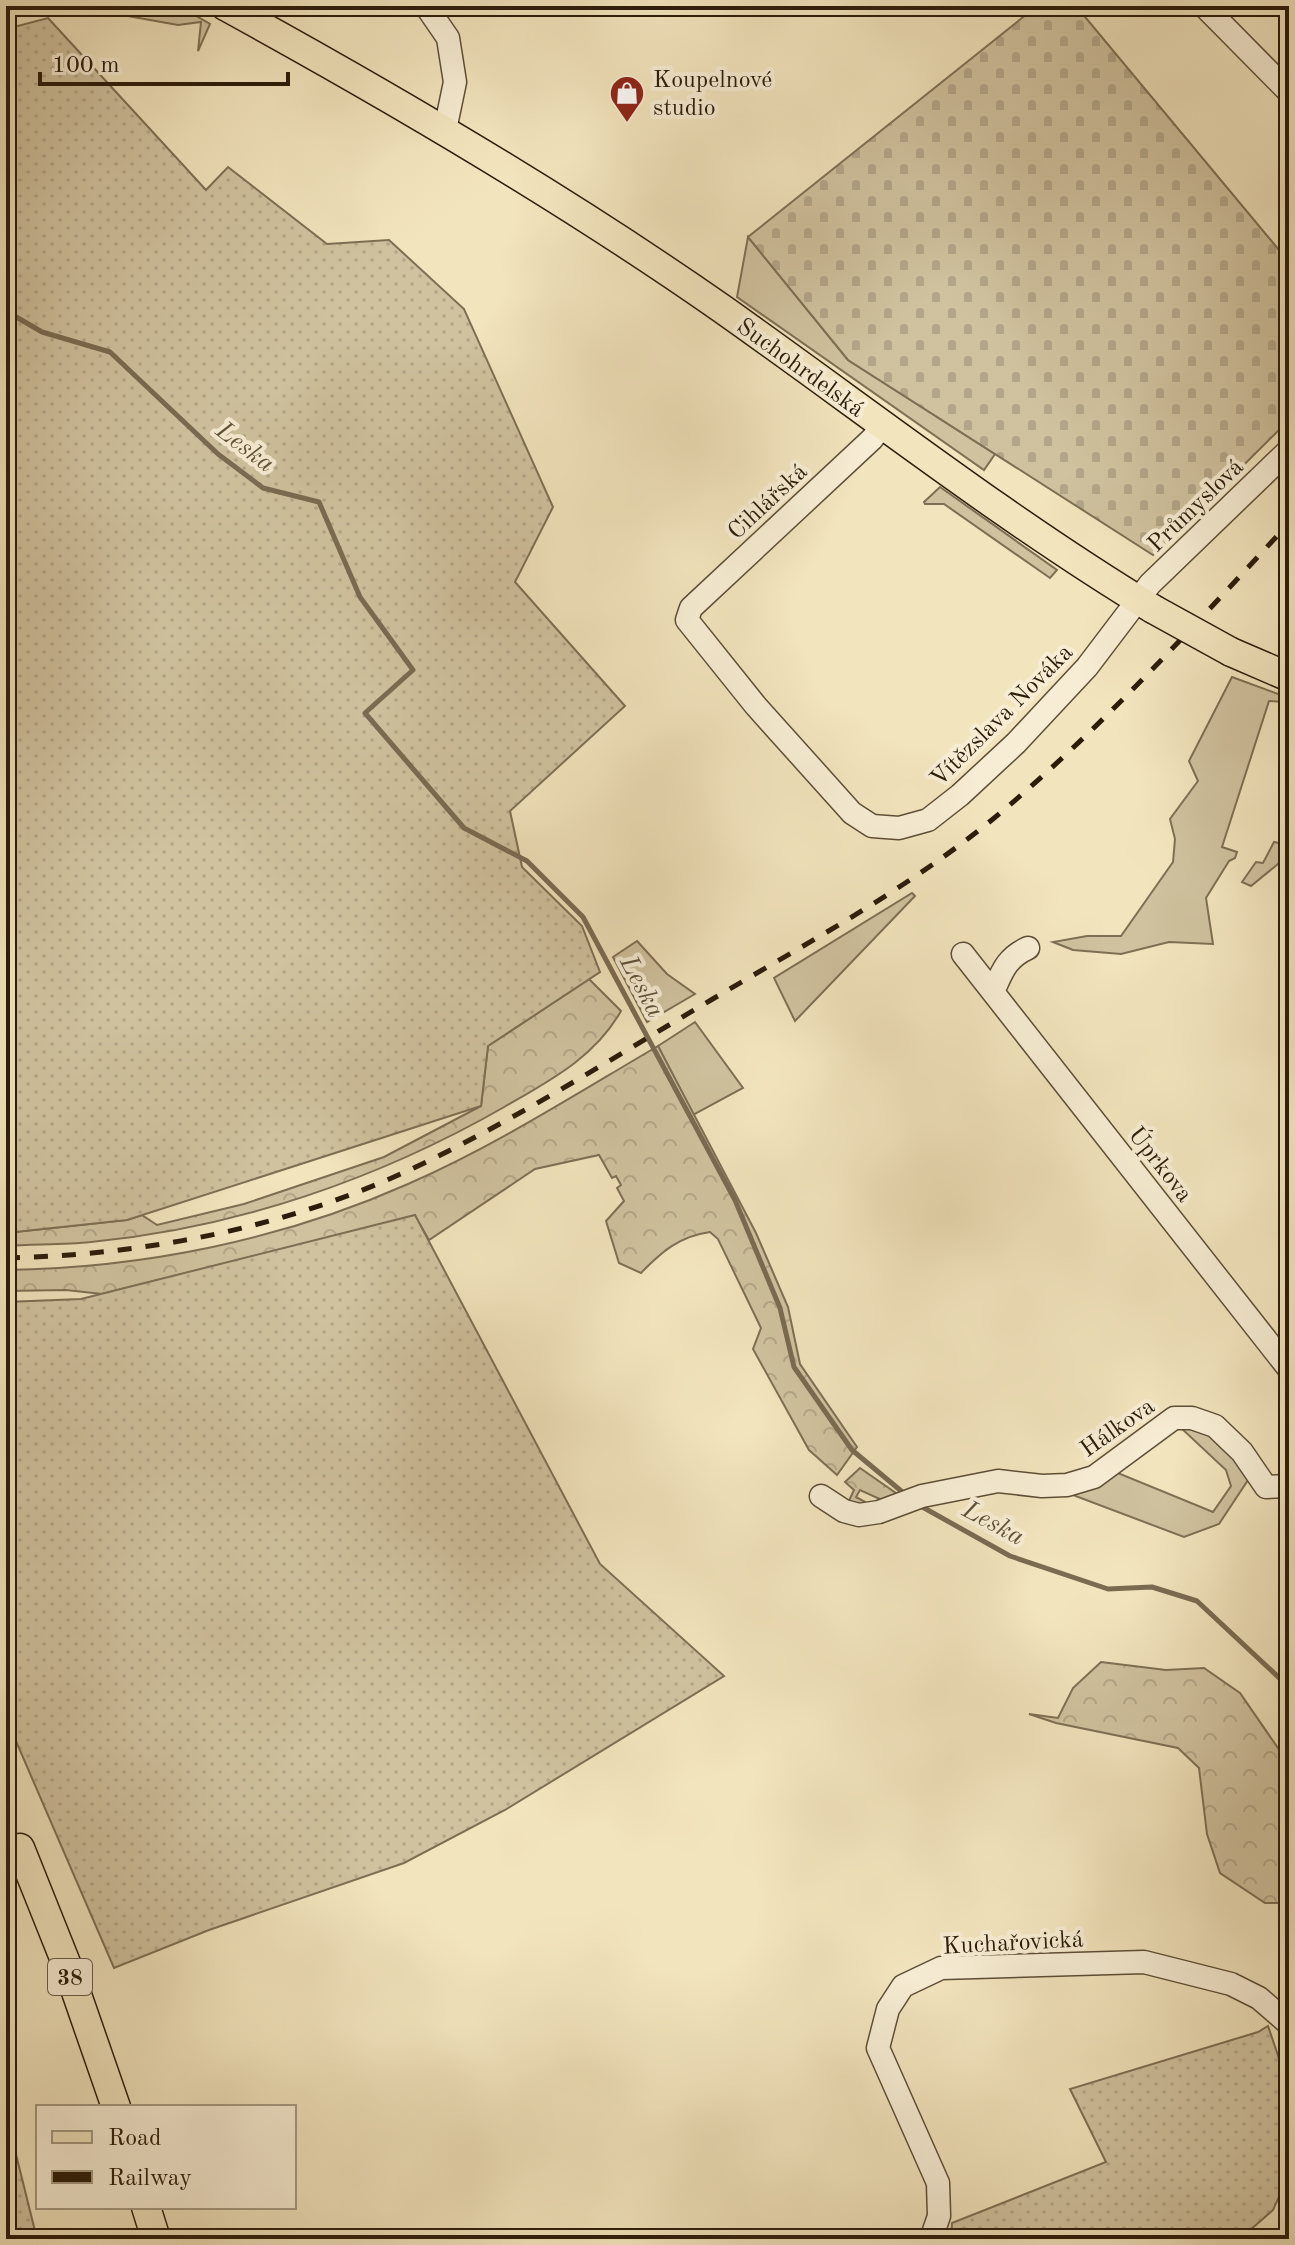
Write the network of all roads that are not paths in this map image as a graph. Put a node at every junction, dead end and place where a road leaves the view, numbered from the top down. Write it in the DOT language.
graph roads {
  1 [pos="225,6"];
  2 [pos="426,6"];
  3 [pos="1204,6"];
  4 [pos="260,14"];
  5 [pos="1289,92"];
  6 [pos="445,130"];
  7 [pos="883,425"];
  8 [pos="1289,450"];
  9 [pos="1146,604"];
  10 [pos="687,615"];
  11 [pos="1289,677"];
  12 [pos="1028,948"];
  13 [pos="963,954"];
  14 [pos="993,992"];
  15 [pos="1289,1369"];
  16 [pos="1289,1486"];
  17 [pos="821,1496"];
  18 [pos="20,1848"];
  19 [pos="1289,2024"];
  20 [pos="115,2105"];
  21 [pos="147,2209"];
  22 [pos="156,2239"];
  23 [pos="931,2239"];
  1 -- 4 [label="main road, Suchohrdelská"];
  2 -- 6 [label="street"];
  3 -- 5 [label="street"];
  4 -- 6 [label="main road, Suchohrdelská"];
  6 -- 7 [label="main road, Suchohrdelská"];
  7 -- 9 [label="main road, Suchohrdelská"];
  7 -- 10 [label="street, Cihlářská"];
  8 -- 9 [label="street, Průmyslová"];
  9 -- 10 [label="street, Vítězslava Nováka"];
  9 -- 11 [label="main road, Suchohrdelská, bridge"];
  12 -- 14 [label="street"];
  13 -- 14 [label="street, Úprkova"];
  14 -- 15 [label="street, Úprkova"];
  16 -- 17 [label="street, Hálkova"];
  18 -- 20 [label="main road, 38"];
  19 -- 23 [label="street, Kuchařovická"];
  21 -- 22 [label="main road"];
}
